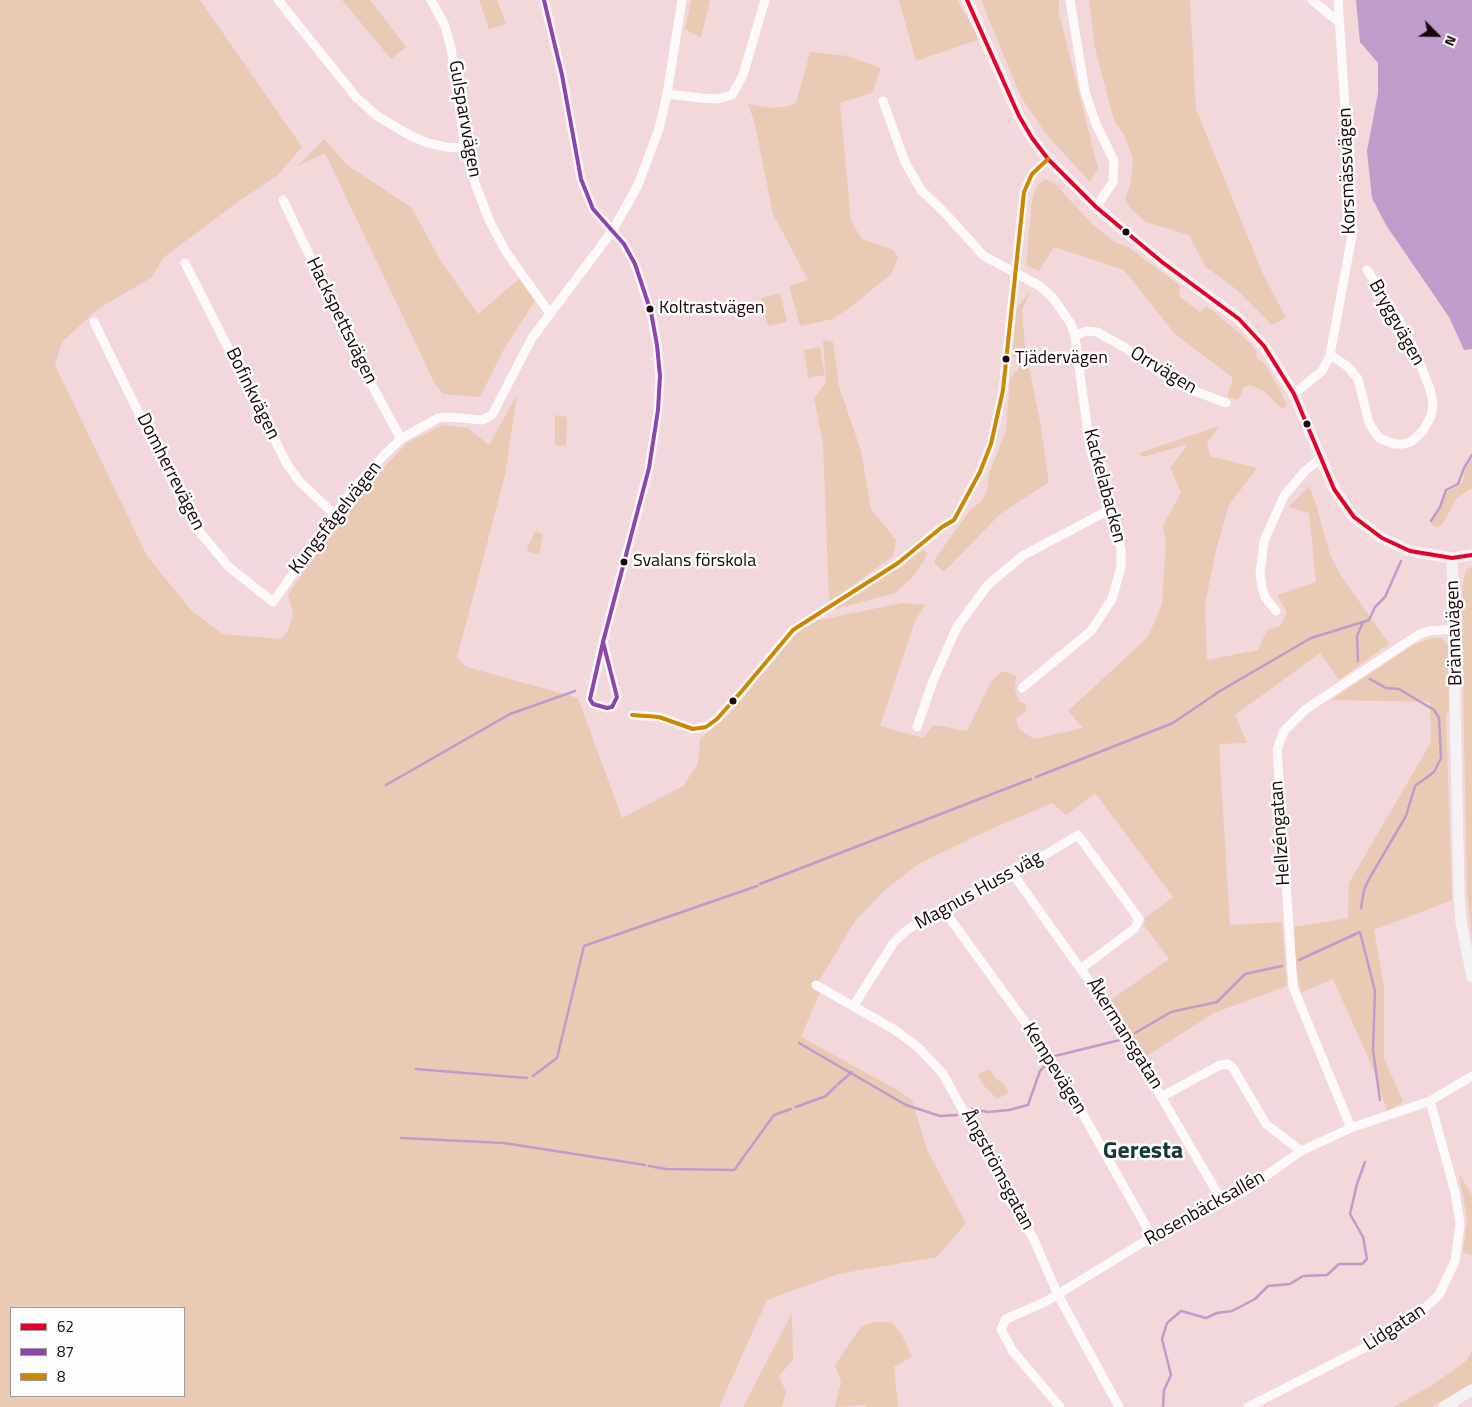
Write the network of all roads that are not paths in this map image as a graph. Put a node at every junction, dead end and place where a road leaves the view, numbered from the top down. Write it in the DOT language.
graph roads {
  1 [pos="278,0"];
  2 [pos="432,0"];
  3 [pos="544,0"];
  4 [pos="682,0"];
  5 [pos="765,0"];
  6 [pos="967,0"];
  7 [pos="1070,0"];
  8 [pos="1312,0"];
  9 [pos="1338,0"];
  10 [pos="1339,22"];
  11 [pos="667,94"];
  12 [pos="883,101"];
  13 [pos="465,148"];
  14 [pos="1048,159"];
  15 [pos="283,200"];
  16 [pos="1096,206"];
  17 [pos="613,230"];
  18 [pos="185,263"];
  19 [pos="1367,270"];
  20 [pos="1015,272"];
  21 [pos="549,312"];
  22 [pos="94,322"];
  23 [pos="1075,336"];
  24 [pos="1330,355"];
  25 [pos="1294,394"];
  26 [pos="1226,403"];
  27 [pos="401,440"];
  28 [pos="1321,458"];
  29 [pos="1109,510"];
  30 [pos="334,514"];
  31 [pos="1472,554"];
  32 [pos="1452,558"];
  33 [pos="273,602"];
  34 [pos="1276,611"];
  35 [pos="1454,629"];
  36 [pos="603,642"];
  37 [pos="1022,688"];
  38 [pos="632,714"];
  39 [pos="917,727"];
  40 [pos="1013,874"];
  41 [pos="943,908"];
  42 [pos="1082,968"];
  43 [pos="1472,977"];
  44 [pos="816,985"];
  45 [pos="854,1005"];
  46 [pos="1472,1076"];
  47 [pos="1163,1096"];
  48 [pos="1430,1102"];
  49 [pos="1351,1128"];
  50 [pos="1301,1151"];
  51 [pos="1222,1202"];
  52 [pos="1152,1237"];
  53 [pos="1058,1295"];
  54 [pos="1472,1390"];
  55 [pos="1060,1407"];
  56 [pos="1119,1407"];
  57 [pos="1248,1407"];
  58 [pos="1444,1407"];
  1 -- 13 [label="street"];
  2 -- 13 [label="street, Gulsparvvägen"];
  3 -- 17 [label="street"];
  4 -- 11 [label="street"];
  5 -- 11 [label="street"];
  6 -- 14 [label="main road"];
  7 -- 16 [label="street"];
  8 -- 10 [label="street"];
  9 -- 10 [label="street, Korsmässvägen"];
  10 -- 24 [label="street, Korsmässvägen"];
  11 -- 17 [label="street"];
  12 -- 20 [label="street"];
  13 -- 21 [label="street, Gulsparvvägen"];
  14 -- 16 [label="main road"];
  14 -- 20 [label="street"];
  15 -- 27 [label="street, Hackspettsvägen"];
  16 -- 25 [label="main road"];
  17 -- 21 [label="street"];
  17 -- 36 [label="street"];
  18 -- 30 [label="street, Bofinkvägen"];
  19 -- 24 [label="street, Bryggvägen"];
  20 -- 23 [label="street, Kackelabacken"];
  20 -- 38 [label="street"];
  21 -- 27 [label="street, Kungsfågelvägen"];
  22 -- 33 [label="street, Domherrevägen"];
  23 -- 26 [label="street, Orrvägen"];
  23 -- 29 [label="street, Kackelabacken"];
  24 -- 25 [label="street, Korsmässvägen"];
  25 -- 28 [label="main road"];
  27 -- 30 [label="street, Kungsfågelvägen"];
  28 -- 32 [label="main road"];
  28 -- 34 [label="street"];
  29 -- 37 [label="street, Kackelabacken"];
  29 -- 39 [label="street"];
  30 -- 33 [label="street, Kungsfågelvägen"];
  31 -- 32 [label="main road"];
  32 -- 35 [label="main road, Brännavägen"];
  35 -- 43 [label="main road, Brännavägen"];
  35 -- 49 [label="street, Hellzéngatan"];
  36 -- 36 [label="street"];
  40 -- 41 [label="street, Magnus Huss väg"];
  40 -- 42 [label="street, Åkermansgatan"];
  40 -- 42 [label="street, Magnus Huss väg"];
  41 -- 45 [label="street, Magnus Huss väg"];
  41 -- 52 [label="street, Kempevägen"];
  42 -- 47 [label="street, Åkermansgatan"];
  44 -- 45 [label="street, Ångströmsgatan"];
  45 -- 53 [label="street, Ångströmsgatan"];
  46 -- 48 [label="street, Rosenbäcksallén"];
  47 -- 50 [label="street"];
  47 -- 51 [label="street, Åkermansgatan"];
  48 -- 49 [label="street, Rosenbäcksallén"];
  48 -- 57 [label="street, Lidgatan"];
  49 -- 50 [label="street, Rosenbäcksallén"];
  50 -- 51 [label="street, Rosenbäcksallén"];
  51 -- 52 [label="street, Rosenbäcksallén"];
  52 -- 53 [label="street, Rosenbäcksallén"];
  53 -- 55 [label="street, Rosenbäcksallén"];
  53 -- 56 [label="street, Ångströmsgatan"];
  54 -- 58 [label="main road"];
}
